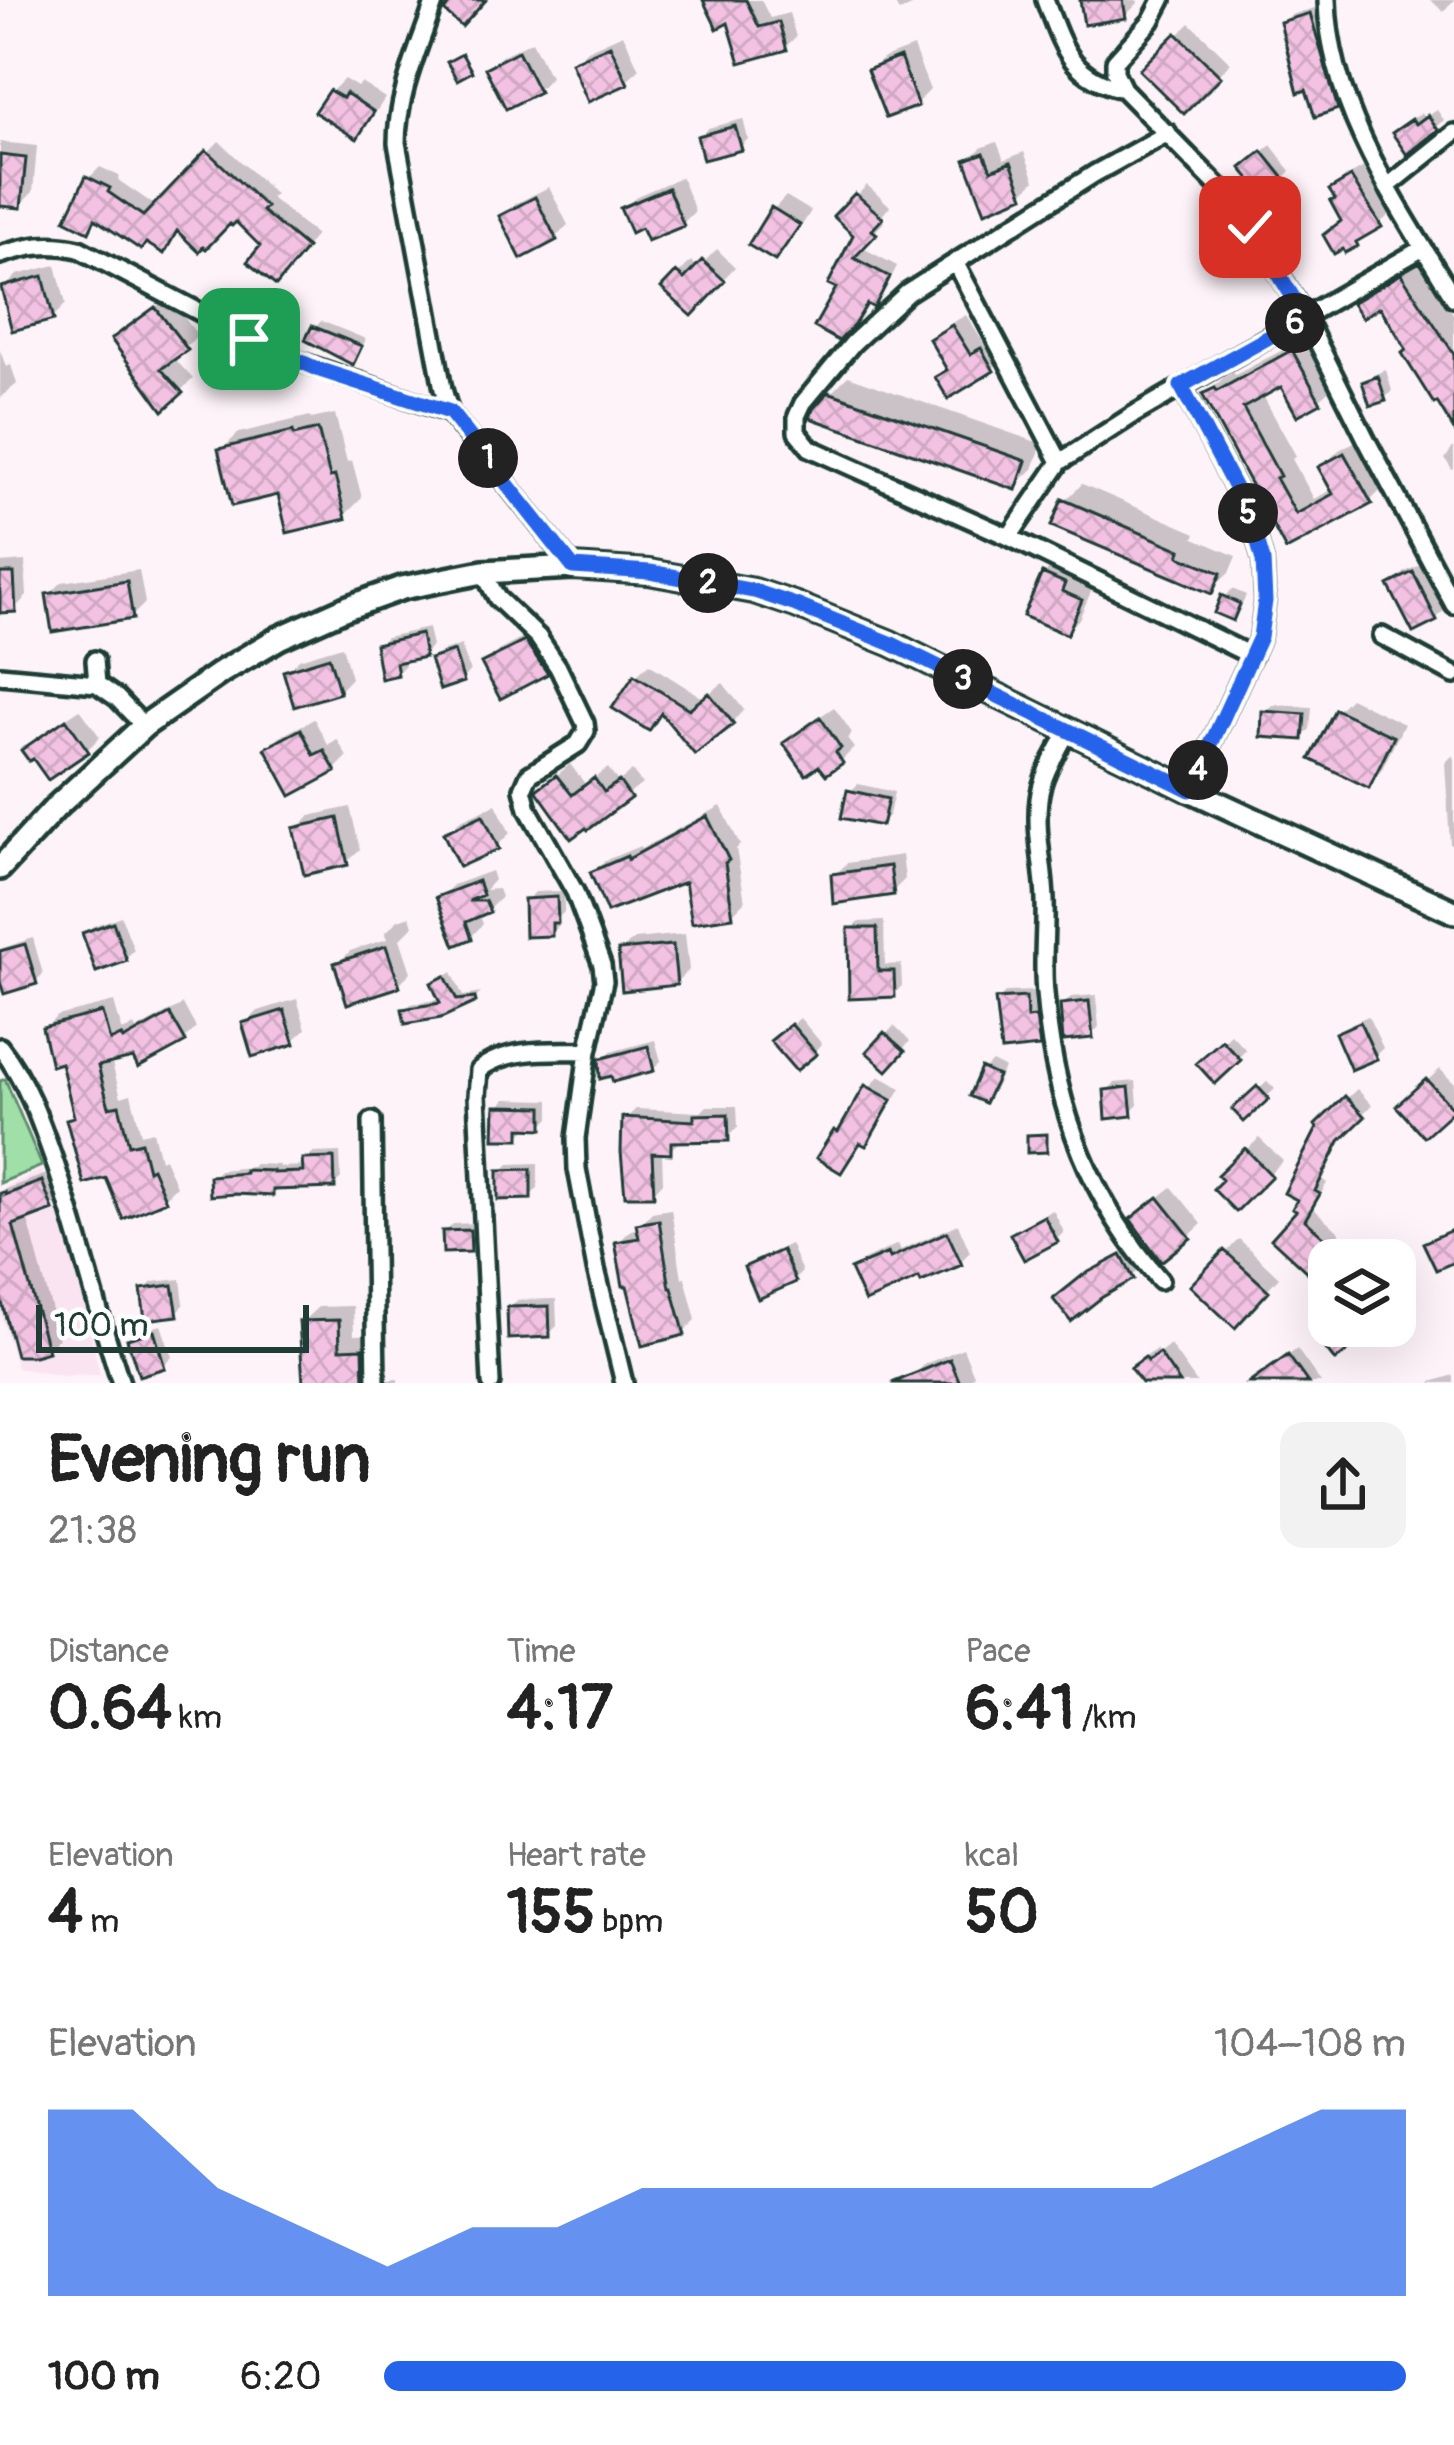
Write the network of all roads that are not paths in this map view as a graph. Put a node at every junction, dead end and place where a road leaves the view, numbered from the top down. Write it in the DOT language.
graph roads {
  1 [pos="435,0"];
  2 [pos="1045,0"];
  3 [pos="1162,0"];
  4 [pos="1327,0"];
  5 [pos="1123,89"];
  6 [pos="1168,133"];
  7 [pos="1454,133"];
  8 [pos="1387,187"];
  9 [pos="1423,248"];
  10 [pos="0,256"];
  11 [pos="955,262"];
  12 [pos="1454,298"];
  13 [pos="1305,317"];
  14 [pos="1181,386"];
  15 [pos="450,412"];
  16 [pos="1060,462"];
  17 [pos="1009,537"];
  18 [pos="573,567"];
  19 [pos="483,572"];
  20 [pos="1454,605"];
  21 [pos="1382,636"];
  22 [pos="1252,656"];
  23 [pos="95,660"];
  24 [pos="1449,668"];
  25 [pos="0,675"];
  26 [pos="97,684"];
  27 [pos="144,727"];
  28 [pos="1068,731"];
  29 [pos="1190,790"];
  30 [pos="0,868"];
  31 [pos="1454,912"];
  32 [pos="0,1047"];
  33 [pos="588,1051"];
  34 [pos="372,1120"];
  35 [pos="1160,1280"];
  36 [pos="121,1383"];
  37 [pos="376,1383"];
  38 [pos="491,1383"];
  39 [pos="623,1383"];
  1 -- 15 [label="street"];
  2 -- 5 [label="street"];
  3 -- 5 [label="street"];
  4 -- 8 [label="street"];
  5 -- 6 [label="street"];
  6 -- 11 [label="street"];
  6 -- 13 [label="street"];
  7 -- 8 [label="street"];
  8 -- 9 [label="street"];
  9 -- 12 [label="street"];
  9 -- 13 [label="street"];
  10 -- 15 [label="street"];
  11 -- 16 [label="street"];
  11 -- 17 [label="street"];
  13 -- 14 [label="street"];
  13 -- 20 [label="street"];
  14 -- 16 [label="street"];
  14 -- 22 [label="street"];
  15 -- 18 [label="street"];
  16 -- 17 [label="street"];
  17 -- 22 [label="street"];
  18 -- 19 [label="street"];
  18 -- 28 [label="street"];
  19 -- 27 [label="street"];
  19 -- 33 [label="street"];
  21 -- 24 [label="street"];
  22 -- 29 [label="street"];
  23 -- 26 [label="street"];
  25 -- 26 [label="street"];
  26 -- 27 [label="street"];
  27 -- 30 [label="street"];
  28 -- 29 [label="street"];
  28 -- 35 [label="street"];
  29 -- 31 [label="street"];
  32 -- 36 [label="street"];
  33 -- 38 [label="street"];
  33 -- 39 [label="street"];
  34 -- 37 [label="street"];
}
